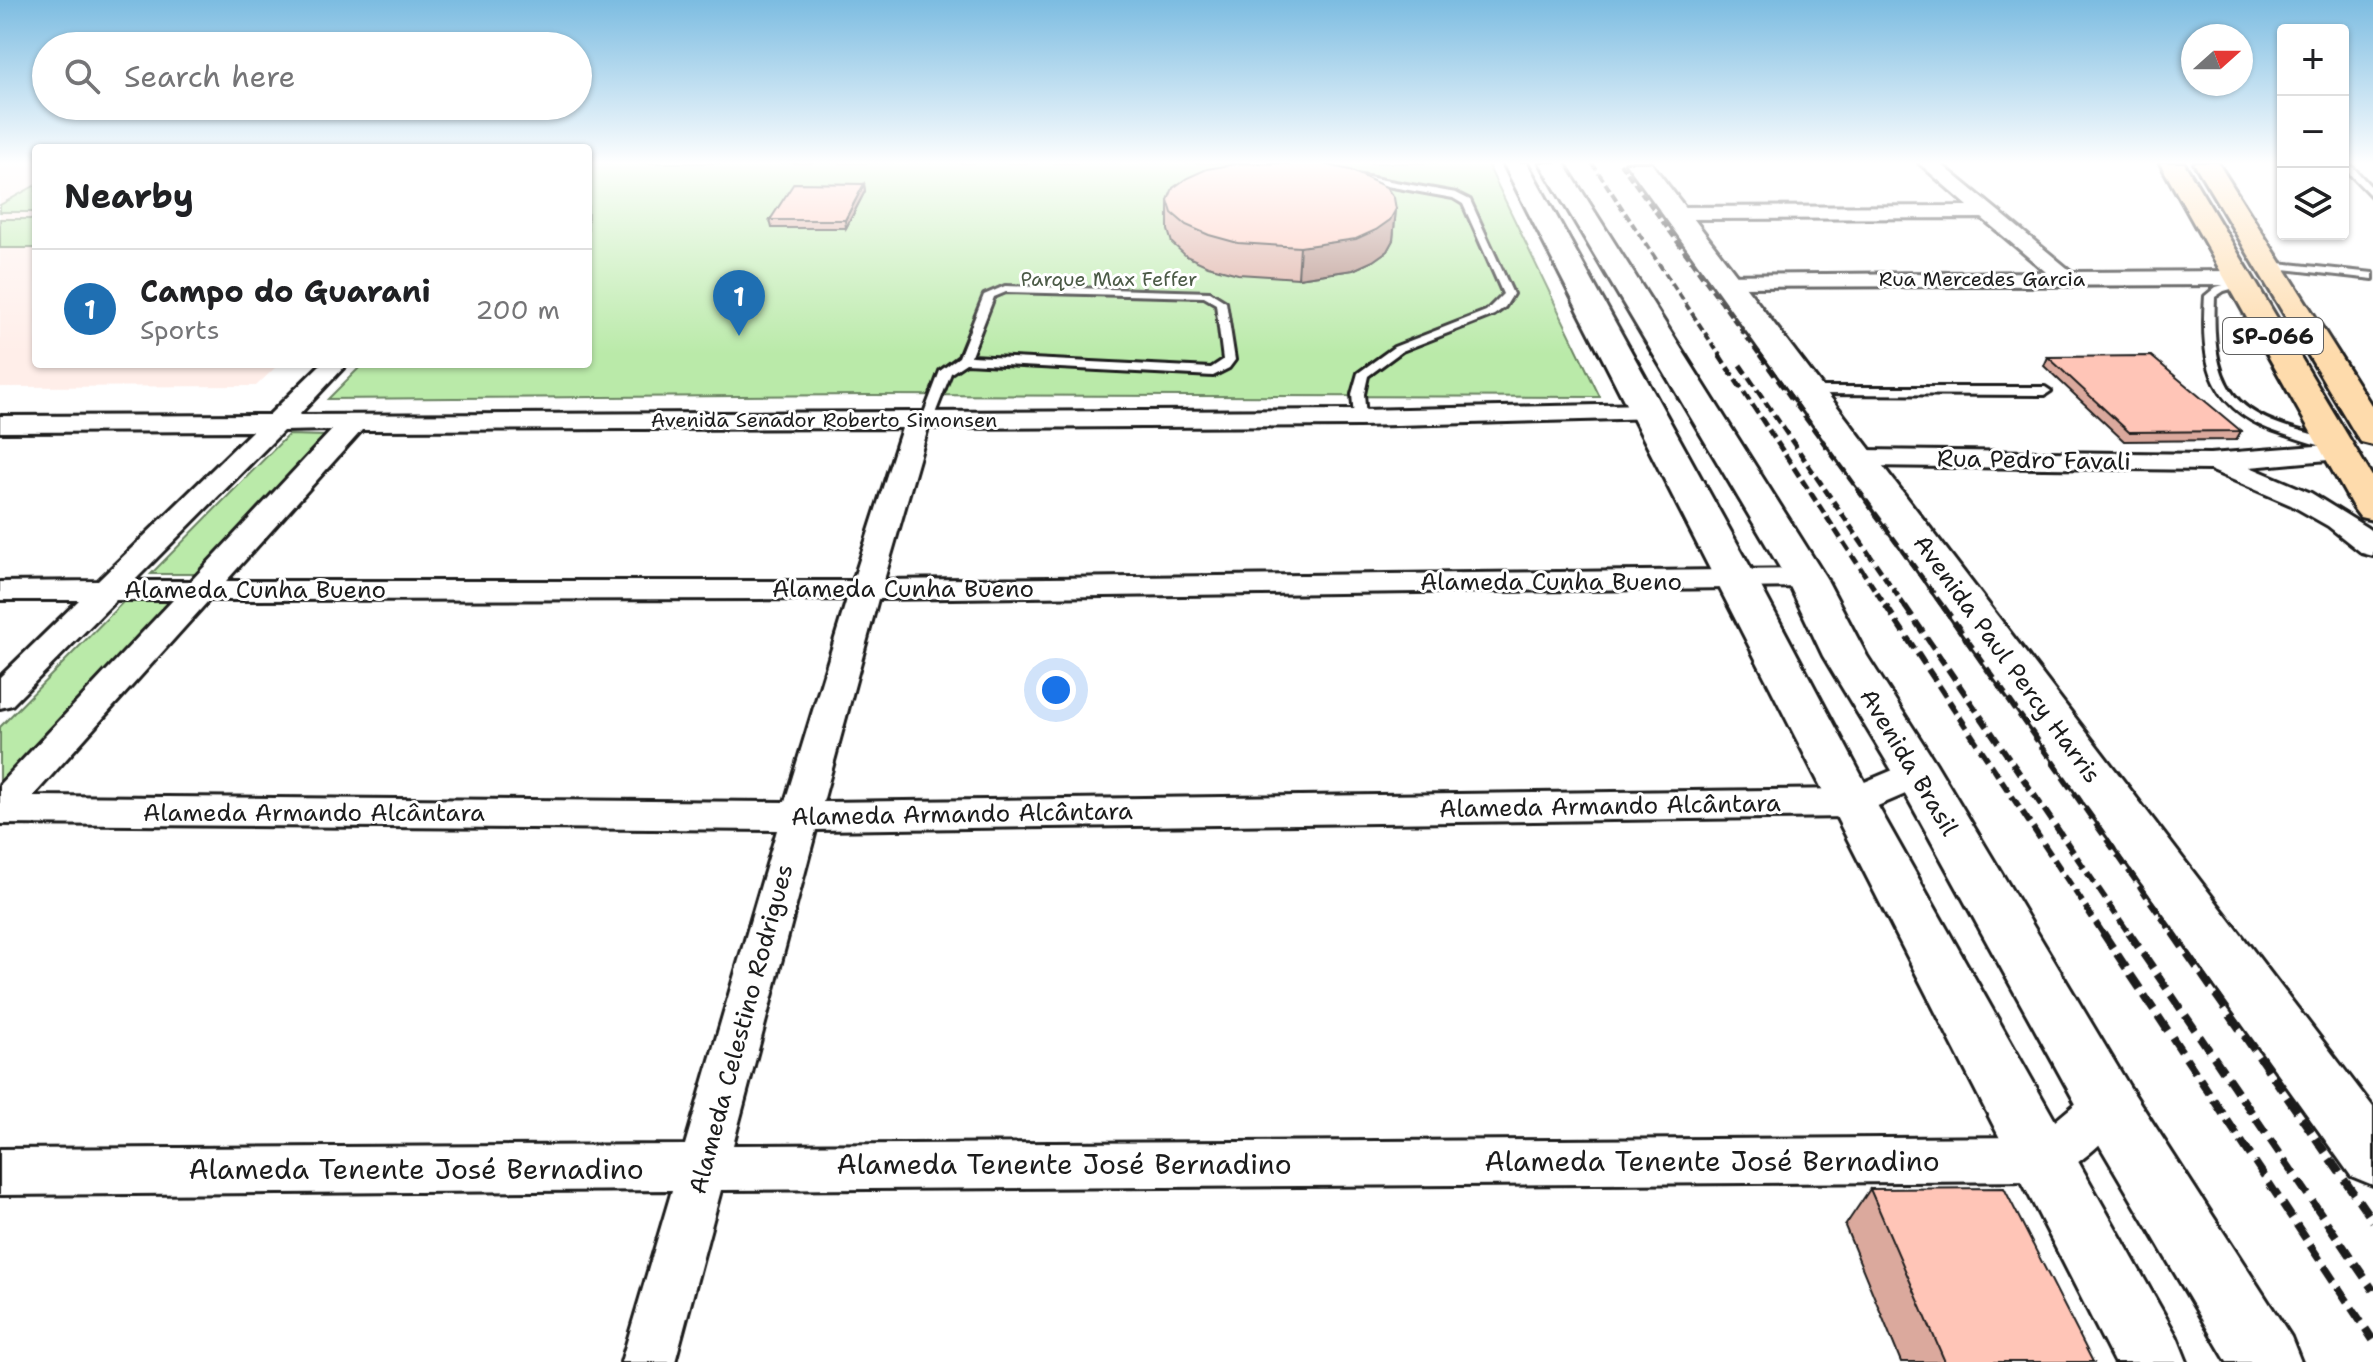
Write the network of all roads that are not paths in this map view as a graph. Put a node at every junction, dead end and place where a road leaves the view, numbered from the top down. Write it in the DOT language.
graph roads {
  1 [pos="1478,227"];
  2 [pos="1549,227"];
  3 [pos="1591,227"];
  4 [pos="1685,227"];
  5 [pos="2004,227"];
  6 [pos="2209,227"];
  7 [pos="2245,227"];
  8 [pos="2269,265"];
  9 [pos="2372,277"];
  10 [pos="2066,278"];
  11 [pos="1726,280"];
  12 [pos="2241,281"];
  13 [pos="964,359"];
  14 [pos="331,368"];
  15 [pos="1808,391"];
  16 [pos="2045,391"];
  17 [pos="1648,412"];
  18 [pos="1360,418"];
  19 [pos="922,421"];
  20 [pos="274,423"];
  21 [pos="354,423"];
  22 [pos="0,424"];
  23 [pos="2373,435"];
  24 [pos="2339,448"];
  25 [pos="1859,458"];
  26 [pos="2210,462"];
  27 [pos="1737,467"];
  28 [pos="2373,509"];
  29 [pos="2373,547"];
  30 [pos="1806,578"];
  31 [pos="1738,581"];
  32 [pos="109,590"];
  33 [pos="201,590"];
  34 [pos="866,590"];
  35 [pos="0,591"];
  36 [pos="0,697"];
  37 [pos="1918,774"];
  38 [pos="1852,803"];
  39 [pos="0,809"];
  40 [pos="798,816"];
  41 [pos="2108,1105"];
  42 [pos="2373,1156"];
  43 [pos="2045,1159"];
  44 [pos="704,1167"];
  45 [pos="0,1172"];
  46 [pos="648,1362"];
  47 [pos="2152,1362"];
  48 [pos="2266,1362"];
  1 -- 18 [label="lane"];
  2 -- 17 [label="main road"];
  3 -- 27 [label="main road, Avenida Brasil"];
  4 -- 11 [label="main road, Avenida Paul Percy Harris"];
  5 -- 10 [label="street"];
  6 -- 12 [label="highway, SP-066"];
  7 -- 8 [label="highway, SP-066"];
  8 -- 9 [label="lane"];
  8 -- 23 [label="highway, SP-066"];
  10 -- 11 [label="street, Rua Mercedes Garcia"];
  10 -- 12 [label="street, Rua Mercedes Garcia"];
  11 -- 15 [label="main road, Avenida Paul Percy Harris"];
  12 -- 24 [label="highway, SP-066"];
  12 -- 24 [label="lane"];
  13 -- 13 [label="lane"];
  13 -- 19 [label="lane"];
  14 -- 20 [label="street"];
  15 -- 16 [label="lane"];
  15 -- 25 [label="main road, Avenida Paul Percy Harris"];
  17 -- 18 [label="street, Avenida Senador Roberto Simonsen"];
  17 -- 27 [label="main road"];
  17 -- 31 [label="main road"];
  18 -- 19 [label="street, Avenida Senador Roberto Simonsen"];
  19 -- 21 [label="street, Avenida Senador Roberto Simonsen"];
  19 -- 34 [label="street, Alameda Celestino Rodrigues"];
  20 -- 21 [label="street, Avenida Senador Roberto Simonsen"];
  20 -- 22 [label="street, Avenida Senador Roberto Simonsen"];
  20 -- 32 [label="street"];
  21 -- 33 [label="street"];
  24 -- 26 [label="street, Rua Pedro Favali"];
  24 -- 28 [label="highway, SP-066"];
  25 -- 26 [label="street, Rua Pedro Favali"];
  25 -- 42 [label="main road, Avenida Paul Percy Harris"];
  26 -- 29 [label="street, Rua Pedro Favali"];
  27 -- 30 [label="main road, Avenida Brasil"];
  30 -- 31 [label="street, Alameda Cunha Bueno"];
  30 -- 37 [label="main road, Avenida Brasil"];
  31 -- 34 [label="street, Alameda Cunha Bueno"];
  31 -- 38 [label="main road"];
  32 -- 33 [label="street, Alameda Cunha Bueno"];
  32 -- 35 [label="street, Alameda Cunha Bueno"];
  32 -- 36 [label="street"];
  33 -- 34 [label="street, Alameda Cunha Bueno"];
  33 -- 39 [label="street"];
  34 -- 40 [label="street, Alameda Celestino Rodrigues"];
  37 -- 38 [label="street, Alameda Armando Alcântara"];
  37 -- 41 [label="main road, Avenida Brasil"];
  38 -- 40 [label="street, Alameda Armando Alcântara"];
  38 -- 43 [label="main road"];
  39 -- 40 [label="street, Alameda Armando Alcântara"];
  40 -- 44 [label="street, Alameda Celestino Rodrigues"];
  41 -- 43 [label="street"];
  41 -- 48 [label="main road, Avenida Brasil"];
  43 -- 44 [label="street, Alameda Tenente José Bernadino"];
  43 -- 47 [label="main road"];
  44 -- 45 [label="street, Alameda Tenente José Bernadino"];
  44 -- 46 [label="street, Alameda Celestino Rodrigues"];
}
